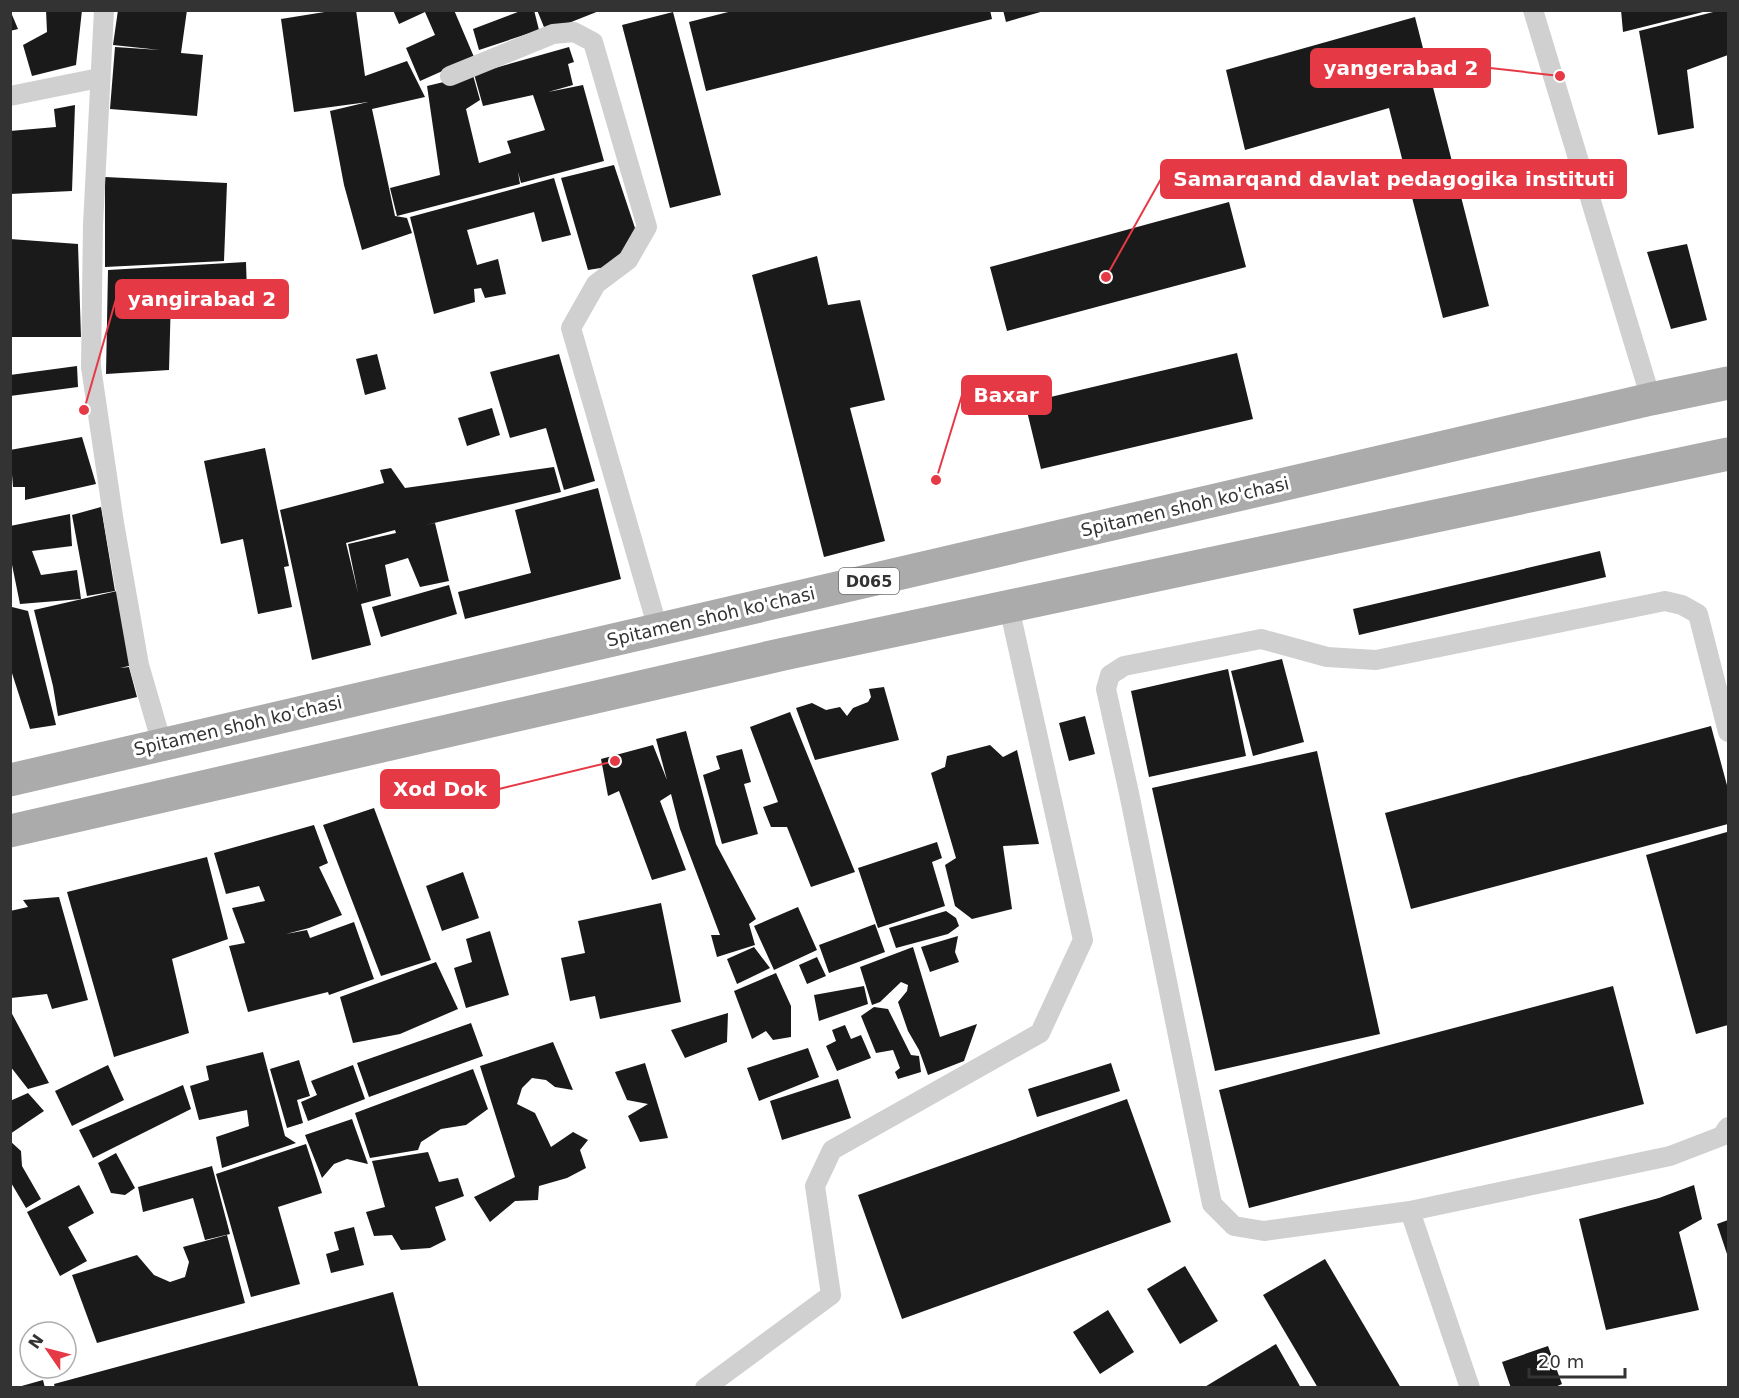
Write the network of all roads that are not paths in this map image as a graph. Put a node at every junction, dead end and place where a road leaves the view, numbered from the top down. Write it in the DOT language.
graph roads {
  1 [pos="104,10"];
  2 [pos="1533,10"];
  3 [pos="450,76"];
  4 [pos="99,78"];
  5 [pos="10,96"];
  6 [pos="1728,383"];
  7 [pos="1651,399"];
  8 [pos="1728,454"];
  9 [pos="1009,607"];
  10 [pos="658,629"];
  11 [pos="1728,732"];
  12 [pos="162,744"];
  13 [pos="10,780"];
  14 [pos="10,831"];
  15 [pos="1728,1127"];
  16 [pos="1410,1210"];
  17 [pos="705,1388"];
  18 [pos="1470,1388"];
  1 -- 4 [label="lane"];
  2 -- 7 [label="lane"];
  3 -- 10 [label="lane"];
  4 -- 5 [label="lane"];
  4 -- 12 [label="lane"];
  6 -- 7 [label="main road, Spitamen shoh ko'chasi / D065"];
  7 -- 10 [label="main road, Spitamen shoh ko'chasi / D065"];
  8 -- 9 [label="main road"];
  9 -- 14 [label="main road"];
  9 -- 17 [label="lane"];
  10 -- 12 [label="main road, Spitamen shoh ko'chasi / D065"];
  11 -- 16 [label="lane"];
  12 -- 13 [label="main road, Spitamen shoh ko'chasi / D065"];
  15 -- 16 [label="lane"];
  16 -- 18 [label="lane"];
}
